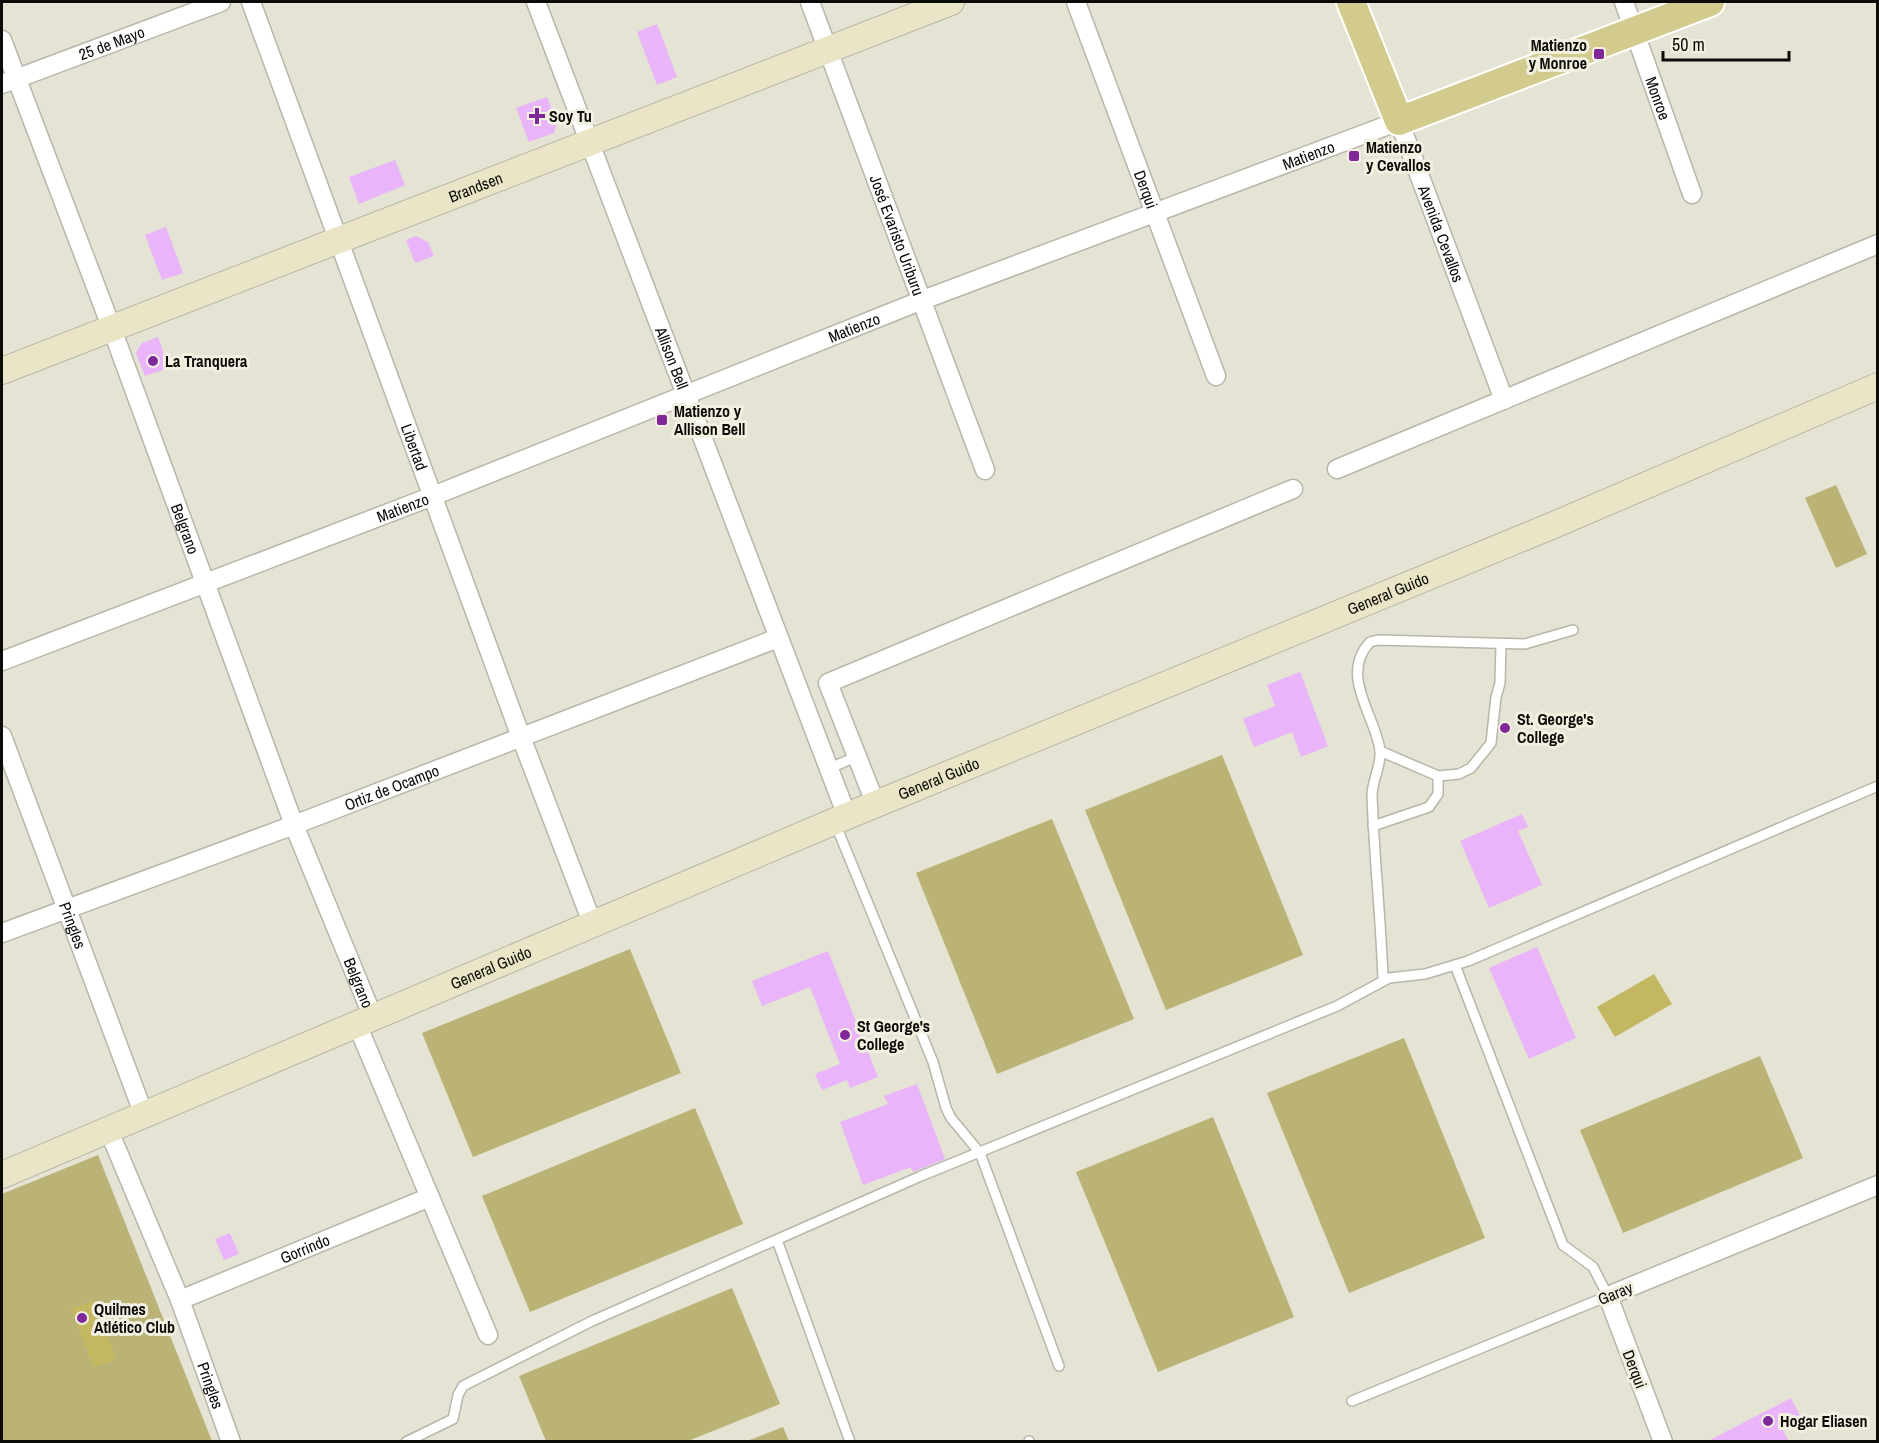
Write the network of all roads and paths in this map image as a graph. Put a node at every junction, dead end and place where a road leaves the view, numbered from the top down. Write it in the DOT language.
graph roads {
  1 [pos="221,2"];
  2 [pos="251,2"];
  3 [pos="536,2"];
  4 [pos="810,2"];
  5 [pos="951,2"];
  6 [pos="1076,2"];
  7 [pos="1351,2"];
  8 [pos="1624,2"];
  9 [pos="1710,2"];
  10 [pos="1635,30"];
  11 [pos="2,40"];
  12 [pos="828,49"];
  13 [pos="9,82"];
  14 [pos="1399,121"];
  15 [pos="590,143"];
  16 [pos="1692,194"];
  17 [pos="1155,213"];
  18 [pos="337,240"];
  19 [pos="1878,244"];
  20 [pos="920,301"];
  21 [pos="112,328"];
  22 [pos="2,371"];
  23 [pos="1216,376"];
  24 [pos="1878,386"];
  25 [pos="685,395"];
  26 [pos="1504,400"];
  27 [pos="1337,469"];
  28 [pos="985,470"];
  29 [pos="1293,489"];
  30 [pos="433,496"];
  31 [pos="205,584"];
  32 [pos="1573,630"];
  33 [pos="778,638"];
  34 [pos="1502,645"];
  35 [pos="2,661"];
  36 [pos="2,736"];
  37 [pos="521,737"];
  38 [pos="1380,751"];
  39 [pos="856,757"];
  40 [pos="830,768"];
  41 [pos="1438,776"];
  42 [pos="1878,786"];
  43 [pos="876,805"];
  44 [pos="840,818"];
  45 [pos="294,825"];
  46 [pos="1373,826"];
  47 [pos="67,908"];
  48 [pos="593,925"];
  49 [pos="2,933"];
  50 [pos="1455,965"];
  51 [pos="1383,980"];
  52 [pos="364,1019"];
  53 [pos="144,1115"];
  54 [pos="109,1131"];
  55 [pos="980,1153"];
  56 [pos="2,1174"];
  57 [pos="1878,1185"];
  58 [pos="430,1197"];
  59 [pos="777,1240"];
  60 [pos="1608,1296"];
  61 [pos="180,1300"];
  62 [pos="488,1335"];
  63 [pos="1059,1366"];
  64 [pos="1352,1401"];
  65 [pos="231,1442"];
  66 [pos="406,1442"];
  67 [pos="850,1442"];
  68 [pos="1663,1442"];
  1 -- 13 [label="street, 25 de Mayo"];
  2 -- 18 [label="street, Libertad"];
  3 -- 15 [label="street, Allison Bell"];
  4 -- 12 [label="street, José Evaristo Uriburu"];
  5 -- 12 [label="main road, Brandsen"];
  6 -- 17 [label="street, Derqui"];
  7 -- 14 [label="main road, Avenida Cevallos"];
  8 -- 10 [label="street, Monroe"];
  9 -- 10 [label="main road, Matienzo"];
  10 -- 14 [label="main road, Matienzo"];
  10 -- 16 [label="street, Monroe"];
  11 -- 13 [label="street, Belgrano"];
  12 -- 15 [label="main road, Brandsen"];
  12 -- 20 [label="street, José Evaristo Uriburu"];
  13 -- 21 [label="street, Belgrano"];
  14 -- 17 [label="street, Matienzo"];
  14 -- 26 [label="street, Avenida Cevallos"];
  15 -- 18 [label="main road, Brandsen"];
  15 -- 25 [label="street, Allison Bell"];
  17 -- 20 [label="street, Matienzo"];
  17 -- 23 [label="street, Derqui"];
  18 -- 21 [label="main road, Brandsen"];
  18 -- 30 [label="street, Libertad"];
  19 -- 26 [label="street"];
  20 -- 25 [label="street, Matienzo"];
  20 -- 28 [label="street, José Evaristo Uriburu"];
  21 -- 22 [label="main road, Brandsen"];
  21 -- 31 [label="street, Belgrano"];
  24 -- 43 [label="main road, General Guido"];
  25 -- 30 [label="street, Matienzo"];
  25 -- 33 [label="street, Allison Bell"];
  26 -- 27 [label="street"];
  29 -- 39 [label="street"];
  30 -- 31 [label="street, Matienzo"];
  30 -- 37 [label="street, Libertad"];
  31 -- 35 [label="street, Matienzo"];
  31 -- 45 [label="street, Belgrano"];
  32 -- 34 [label="lane"];
  33 -- 37 [label="street, Ortiz de Ocampo"];
  33 -- 40 [label="street, Allison Bell"];
  34 -- 38 [label="lane"];
  34 -- 41 [label="lane"];
  36 -- 47 [label="street, Pringles"];
  37 -- 45 [label="street, Ortiz de Ocampo"];
  37 -- 48 [label="street, Libertad"];
  38 -- 41 [label="lane"];
  38 -- 46 [label="lane"];
  39 -- 40 [label="lane"];
  39 -- 43 [label="street"];
  40 -- 44 [label="street, Allison Bell"];
  41 -- 46 [label="lane"];
  42 -- 50 [label="lane"];
  43 -- 44 [label="main road, General Guido"];
  44 -- 48 [label="main road, General Guido"];
  44 -- 55 [label="lane"];
  45 -- 47 [label="street, Ortiz de Ocampo"];
  45 -- 52 [label="street, Belgrano"];
  46 -- 51 [label="lane"];
  47 -- 49 [label="street, Ortiz de Ocampo"];
  47 -- 53 [label="street, Pringles"];
  48 -- 52 [label="main road, General Guido"];
  50 -- 51 [label="lane"];
  50 -- 60 [label="lane"];
  51 -- 55 [label="lane"];
  52 -- 53 [label="main road, General Guido"];
  52 -- 58 [label="street, Belgrano"];
  53 -- 54 [label="main road, General Guido"];
  54 -- 56 [label="main road, General Guido"];
  54 -- 61 [label="street, Pringles"];
  55 -- 59 [label="lane"];
  55 -- 63 [label="lane"];
  57 -- 60 [label="street, Garay"];
  58 -- 61 [label="street, Gorrindo"];
  58 -- 62 [label="street, Belgrano"];
  59 -- 66 [label="lane"];
  59 -- 67 [label="lane"];
  60 -- 64 [label="lane, Garay"];
  60 -- 68 [label="street, Derqui"];
  61 -- 65 [label="street, Pringles"];
}
